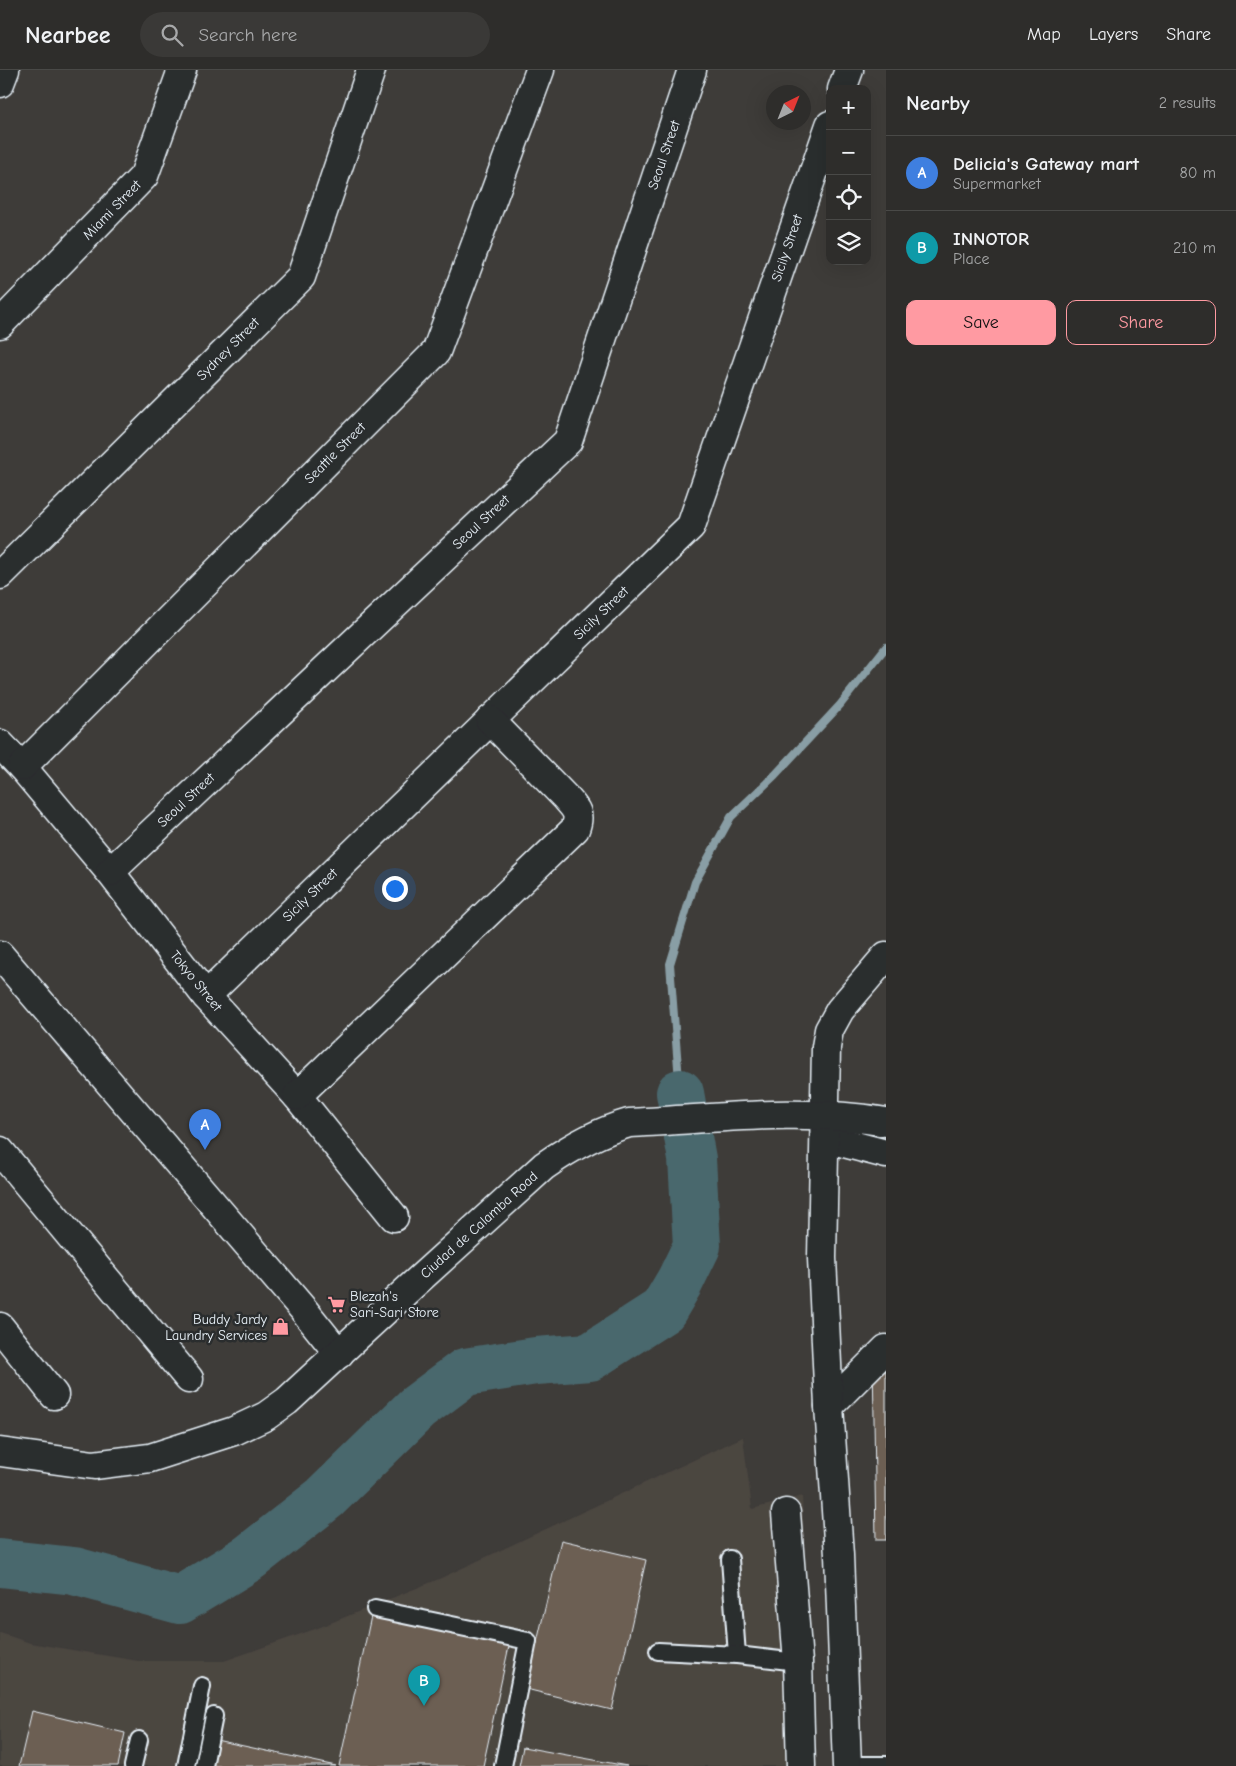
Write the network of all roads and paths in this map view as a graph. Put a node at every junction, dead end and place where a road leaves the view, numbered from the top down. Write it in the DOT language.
graph roads {
  1 [pos="5,70"];
  2 [pos="182,70"];
  3 [pos="371,70"];
  4 [pos="540,70"];
  5 [pos="692,70"];
  6 [pos="849,70"];
  7 [pos="0,83"];
  8 [pos="843,85"];
  9 [pos="828,130"];
  10 [pos="0,324"];
  11 [pos="0,575"];
  12 [pos="490,720"];
  13 [pos="0,744"];
  14 [pos="22,767"];
  15 [pos="110,872"];
  16 [pos="0,955"];
  17 [pos="886,956"];
  18 [pos="206,996"];
  19 [pos="297,1096"];
  20 [pos="886,1122"];
  21 [pos="825,1127"];
  22 [pos="0,1151"];
  23 [pos="886,1154"];
  24 [pos="394,1217"];
  25 [pos="0,1327"];
  26 [pos="886,1349"];
  27 [pos="338,1354"];
  28 [pos="189,1379"];
  29 [pos="54,1395"];
  30 [pos="828,1406"];
  31 [pos="0,1452"];
  32 [pos="786,1512"];
  33 [pos="730,1559"];
  34 [pos="376,1608"];
  35 [pos="658,1651"];
  36 [pos="737,1655"];
  37 [pos="798,1662"];
  38 [pos="202,1686"];
  39 [pos="214,1716"];
  40 [pos="139,1740"];
  41 [pos="886,1765"];
  42 [pos="133,1766"];
  43 [pos="186,1766"];
  44 [pos="204,1766"];
  45 [pos="503,1766"];
  46 [pos="801,1766"];
  47 [pos="847,1766"];
  1 -- 7 [label="street"];
  2 -- 10 [label="street, Miami Street"];
  3 -- 11 [label="street, Sydney Street"];
  4 -- 14 [label="street, Seattle Street"];
  5 -- 15 [label="street, Seoul Street"];
  6 -- 8 [label="street"];
  9 -- 12 [label="street, Sicily Street"];
  12 -- 18 [label="street, Sicily Street"];
  12 -- 19 [label="street"];
  13 -- 14 [label="street, Tokyo Street"];
  14 -- 15 [label="street, Tokyo Street"];
  15 -- 18 [label="street, Tokyo Street"];
  16 -- 27 [label="street"];
  17 -- 21 [label="street"];
  18 -- 19 [label="street, Tokyo Street"];
  19 -- 24 [label="street, Tokyo Street"];
  20 -- 21 [label="street, Ciudad de Calamba Road"];
  21 -- 23 [label="street"];
  21 -- 27 [label="street, Ciudad de Calamba Road"];
  21 -- 30 [label="street"];
  22 -- 28 [label="street"];
  25 -- 29 [label="street"];
  26 -- 30 [label="street"];
  27 -- 31 [label="street, Ciudad de Calamba Road"];
  30 -- 47 [label="street"];
  32 -- 37 [label="street"];
  33 -- 36 [label="lane"];
  34 -- 45 [label="lane"];
  35 -- 36 [label="lane"];
  36 -- 37 [label="lane"];
  37 -- 46 [label="street"];
  38 -- 43 [label="lane"];
  39 -- 44 [label="lane"];
  40 -- 42 [label="lane"];
  41 -- 47 [label="lane"];
}
